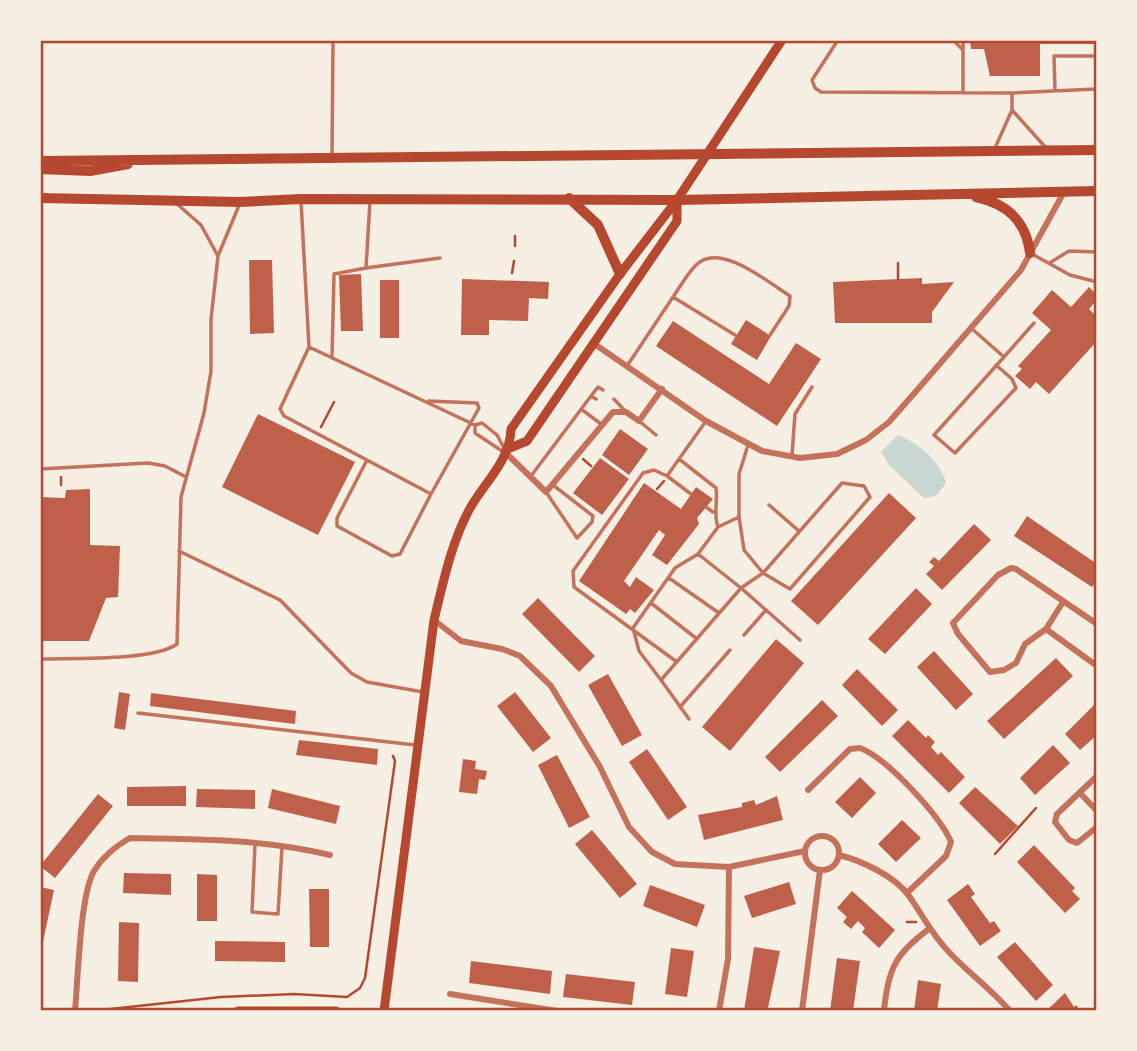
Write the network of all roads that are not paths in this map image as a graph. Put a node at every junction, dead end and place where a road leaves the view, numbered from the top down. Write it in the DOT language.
graph roads {
  1 [pos="333,40"];
  2 [pos="838,40"];
  3 [pos="953,40"];
  4 [pos="963,40"];
  5 [pos="777,43"];
  6 [pos="963,50"];
  7 [pos="1096,54"];
  8 [pos="1055,91"];
  9 [pos="963,92"];
  10 [pos="1012,93"];
  11 [pos="1012,110"];
  12 [pos="1048,150"];
  13 [pos="1097,150"];
  14 [pos="994,151"];
  15 [pos="706,154"];
  16 [pos="332,158"];
  17 [pos="144,160"];
  18 [pos="40,161"];
  19 [pos="40,169"];
  20 [pos="1097,191"];
  21 [pos="1064,192"];
  22 [pos="928,193"];
  23 [pos="40,198"];
  24 [pos="569,198"];
  25 [pos="172,199"];
  26 [pos="301,199"];
  27 [pos="370,199"];
  28 [pos="677,200"];
  29 [pos="240,202"];
  30 [pos="1097,251"];
  31 [pos="1030,253"];
  32 [pos="218,256"];
  33 [pos="440,258"];
  34 [pos="1051,262"];
  35 [pos="366,268"];
  36 [pos="620,274"];
  37 [pos="1097,282"];
  38 [pos="673,297"];
  39 [pos="1034,323"];
  40 [pos="971,328"];
  41 [pos="735,335"];
  42 [pos="769,335"];
  43 [pos="596,345"];
  44 [pos="309,347"];
  45 [pos="1004,357"];
  46 [pos="332,358"];
  47 [pos="996,365"];
  48 [pos="627,366"];
  49 [pos="812,387"];
  50 [pos="662,389"];
  51 [pos="603,390"];
  52 [pos="591,396"];
  53 [pos="596,399"];
  54 [pos="614,399"];
  55 [pos="426,401"];
  56 [pos="582,409"];
  57 [pos="626,412"];
  58 [pos="639,421"];
  59 [pos="706,421"];
  60 [pos="473,424"];
  61 [pos="601,424"];
  62 [pos="656,435"];
  63 [pos="748,445"];
  64 [pos="508,451"];
  65 [pos="792,457"];
  66 [pos="679,459"];
  67 [pos="367,460"];
  68 [pos="40,469"];
  69 [pos="531,476"];
  70 [pos="667,476"];
  71 [pos="186,477"];
  72 [pos="552,484"];
  73 [pos="546,492"];
  74 [pos="431,494"];
  75 [pos="691,494"];
  76 [pos="769,505"];
  77 [pos="706,507"];
  78 [pos="713,512"];
  79 [pos="739,517"];
  80 [pos="718,527"];
  81 [pos="799,531"];
  82 [pos="178,551"];
  83 [pos="698,554"];
  84 [pos="763,573"];
  85 [pos="668,577"];
  86 [pos="741,587"];
  87 [pos="1063,602"];
  88 [pos="651,603"];
  89 [pos="766,610"];
  90 [pos="719,613"];
  91 [pos="434,620"];
  92 [pos="1097,624"];
  93 [pos="633,628"];
  94 [pos="1046,629"];
  95 [pos="744,635"];
  96 [pos="697,639"];
  97 [pos="800,640"];
  98 [pos="730,650"];
  99 [pos="40,659"];
  100 [pos="677,662"];
  101 [pos="1097,666"];
  102 [pos="661,680"];
  103 [pos="423,692"];
  104 [pos="680,707"];
  105 [pos="138,713"];
  106 [pos="689,719"];
  107 [pos="417,746"];
  108 [pos="1097,776"];
  109 [pos="808,790"];
  110 [pos="1080,793"];
  111 [pos="1097,810"];
  112 [pos="1097,827"];
  113 [pos="255,842"];
  114 [pos="282,845"];
  115 [pos="805,851"];
  116 [pos="330,855"];
  117 [pos="839,855"];
  118 [pos="729,867"];
  119 [pos="820,870"];
  120 [pos="908,894"];
  121 [pos="929,929"];
  122 [pos="450,994"];
  123 [pos="75,1011"];
  124 [pos="238,1011"];
  125 [pos="336,1011"];
  126 [pos="384,1011"];
  127 [pos="557,1011"];
  128 [pos="719,1011"];
  129 [pos="802,1011"];
  130 [pos="884,1011"];
  131 [pos="1010,1011"];
  1 -- 16 [label="lane"];
  2 -- 9 [label="lane"];
  3 -- 6 [label="lane"];
  4 -- 6 [label="lane"];
  5 -- 15 [label="main road"];
  6 -- 9 [label="lane"];
  7 -- 8 [label="lane"];
  7 -- 8 [label="lane"];
  8 -- 10 [label="lane"];
  9 -- 10 [label="lane"];
  10 -- 11 [label="lane"];
  11 -- 12 [label="lane"];
  11 -- 14 [label="lane"];
  12 -- 13 [label="highway"];
  12 -- 14 [label="highway"];
  14 -- 15 [label="highway"];
  15 -- 16 [label="highway"];
  15 -- 28 [label="main road"];
  16 -- 17 [label="highway"];
  17 -- 18 [label="highway"];
  17 -- 19 [label="highway"];
  20 -- 21 [label="highway"];
  21 -- 22 [label="highway"];
  21 -- 31 [label="street"];
  22 -- 28 [label="highway"];
  22 -- 31 [label="highway"];
  23 -- 25 [label="highway"];
  24 -- 27 [label="highway"];
  24 -- 28 [label="highway"];
  24 -- 36 [label="highway"];
  25 -- 29 [label="highway"];
  25 -- 32 [label="lane"];
  26 -- 27 [label="highway"];
  26 -- 29 [label="highway"];
  26 -- 44 [label="lane"];
  27 -- 35 [label="lane"];
  28 -- 36 [label="main road"];
  28 -- 43 [label="main road"];
  29 -- 32 [label="lane"];
  30 -- 34 [label="lane"];
  31 -- 34 [label="lane"];
  31 -- 40 [label="street"];
  32 -- 71 [label="lane"];
  33 -- 35 [label="lane"];
  34 -- 37 [label="lane"];
  35 -- 46 [label="lane"];
  36 -- 64 [label="main road"];
  38 -- 41 [label="lane"];
  38 -- 42 [label="lane"];
  38 -- 48 [label="lane"];
  39 -- 45 [label="lane"];
  40 -- 45 [label="lane"];
  40 -- 65 [label="street"];
  43 -- 48 [label="street"];
  43 -- 64 [label="main road"];
  44 -- 46 [label="lane"];
  44 -- 67 [label="lane"];
  45 -- 47 [label="lane"];
  46 -- 55 [label="lane"];
  47 -- 47 [label="lane"];
  48 -- 50 [label="street"];
  49 -- 65 [label="lane"];
  50 -- 58 [label="street"];
  50 -- 59 [label="street"];
  51 -- 52 [label="lane"];
  52 -- 53 [label="lane"];
  52 -- 56 [label="lane"];
  54 -- 57 [label="lane"];
  55 -- 60 [label="lane"];
  55 -- 60 [label="lane"];
  56 -- 61 [label="lane"];
  56 -- 69 [label="lane"];
  57 -- 58 [label="street"];
  57 -- 61 [label="street"];
  58 -- 62 [label="lane"];
  59 -- 63 [label="street"];
  59 -- 66 [label="lane"];
  60 -- 64 [label="lane"];
  60 -- 64 [label="lane"];
  60 -- 74 [label="lane"];
  61 -- 72 [label="street"];
  63 -- 65 [label="street"];
  63 -- 79 [label="lane"];
  64 -- 69 [label="street"];
  64 -- 91 [label="main road"];
  66 -- 70 [label="lane"];
  66 -- 78 [label="lane"];
  67 -- 74 [label="lane"];
  67 -- 74 [label="lane"];
  68 -- 71 [label="lane"];
  69 -- 73 [label="street"];
  70 -- 75 [label="lane"];
  70 -- 93 [label="lane"];
  71 -- 82 [label="lane"];
  72 -- 73 [label="street"];
  72 -- 73 [label="lane"];
  76 -- 81 [label="lane"];
  77 -- 78 [label="lane"];
  78 -- 80 [label="lane"];
  79 -- 80 [label="lane"];
  79 -- 84 [label="lane"];
  80 -- 83 [label="lane"];
  81 -- 84 [label="lane"];
  81 -- 84 [label="lane"];
  82 -- 99 [label="lane"];
  82 -- 103 [label="lane"];
  83 -- 85 [label="lane"];
  83 -- 86 [label="lane"];
  84 -- 86 [label="lane"];
  85 -- 88 [label="lane"];
  85 -- 90 [label="lane"];
  86 -- 89 [label="lane"];
  86 -- 90 [label="lane"];
  87 -- 92 [label="street"];
  87 -- 94 [label="street"];
  87 -- 94 [label="street"];
  88 -- 93 [label="lane"];
  88 -- 96 [label="lane"];
  89 -- 95 [label="lane"];
  89 -- 97 [label="lane"];
  90 -- 96 [label="lane"];
  91 -- 103 [label="main road"];
  91 -- 118 [label="street"];
  93 -- 100 [label="lane"];
  93 -- 102 [label="lane"];
  94 -- 101 [label="street"];
  96 -- 100 [label="lane"];
  98 -- 104 [label="lane"];
  100 -- 102 [label="lane"];
  102 -- 104 [label="lane"];
  103 -- 107 [label="main road"];
  104 -- 106 [label="lane"];
  105 -- 107 [label="lane"];
  107 -- 126 [label="main road"];
  108 -- 110 [label="street"];
  109 -- 120 [label="street"];
  110 -- 111 [label="street"];
  110 -- 112 [label="street"];
  113 -- 114 [label="street"];
  113 -- 114 [label="lane"];
  113 -- 123 [label="street"];
  114 -- 116 [label="street"];
  115 -- 117 [label="street"];
  115 -- 118 [label="street"];
  115 -- 119 [label="street"];
  117 -- 119 [label="street"];
  117 -- 120 [label="street"];
  118 -- 128 [label="street"];
  119 -- 129 [label="street"];
  120 -- 121 [label="street"];
  121 -- 130 [label="street"];
  121 -- 131 [label="street"];
  122 -- 127 [label="street"];
  124 -- 125 [label="main road"];
}
